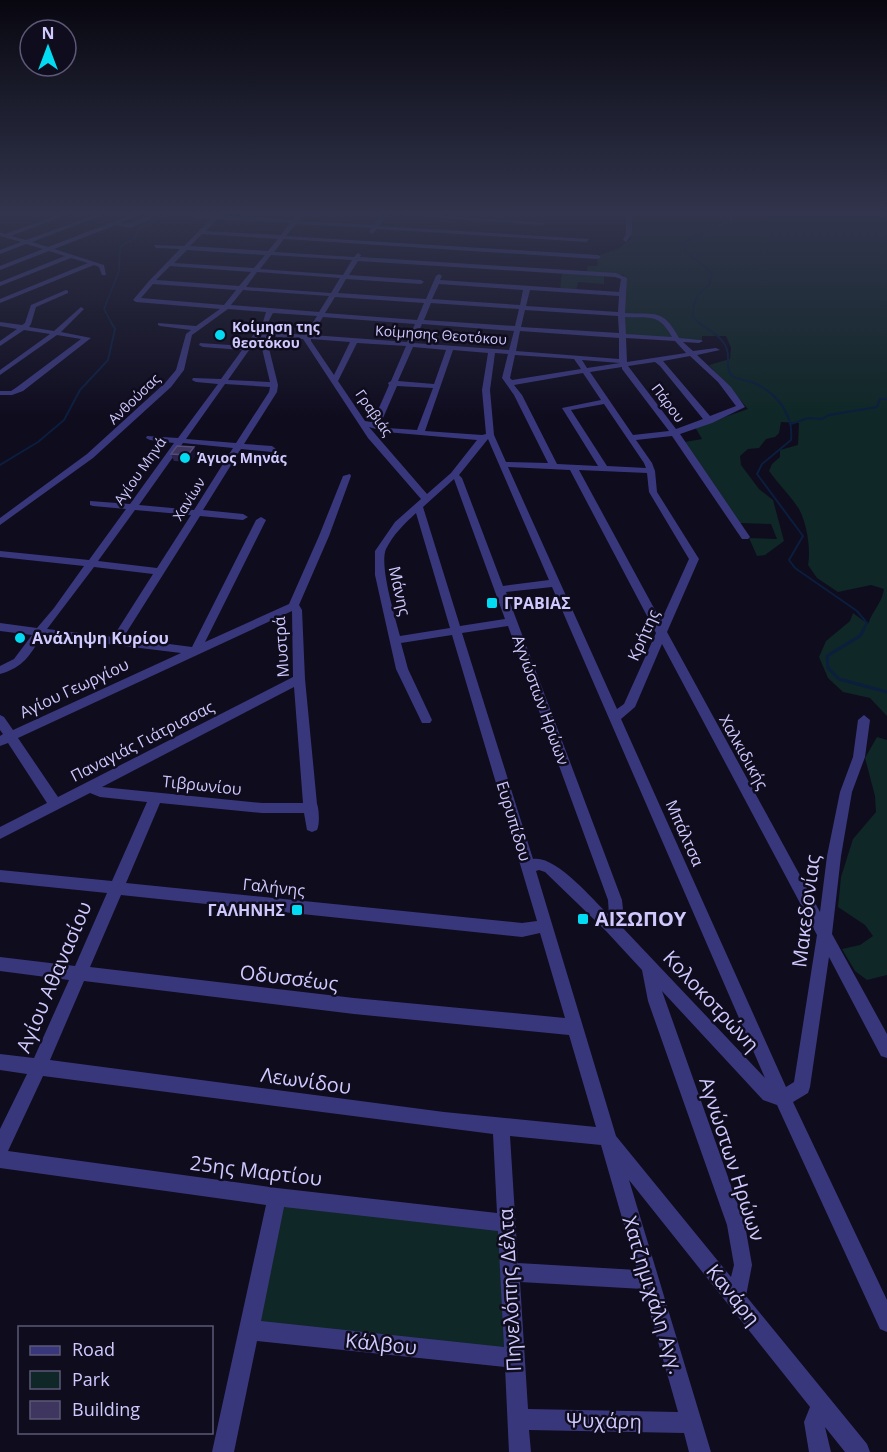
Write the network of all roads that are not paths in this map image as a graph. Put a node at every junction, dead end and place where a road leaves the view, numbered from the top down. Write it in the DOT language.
graph roads {
  1 [pos="436,282"];
  2 [pos="46,283"];
  3 [pos="150,283"];
  4 [pos="162,283"];
  5 [pos="245,283"];
  6 [pos="341,283"];
  7 [pos="448,283"];
  8 [pos="500,283"];
  9 [pos="559,283"];
  10 [pos="623,283"];
  11 [pos="0,284"];
  12 [pos="499,286"];
  13 [pos="241,288"];
  14 [pos="527,288"];
  15 [pos="558,290"];
  16 [pos="24,292"];
  17 [pos="66,292"];
  18 [pos="622,294"];
  19 [pos="333,295"];
  20 [pos="49,299"];
  21 [pos="0,301"];
  22 [pos="427,301"];
  23 [pos="225,308"];
  24 [pos="522,308"];
  25 [pos="81,309"];
  26 [pos="270,311"];
  27 [pos="320,315"];
  28 [pos="622,315"];
  29 [pos="418,322"];
  30 [pos="0,324"];
  31 [pos="160,324"];
  32 [pos="24,328"];
  33 [pos="195,328"];
  34 [pos="518,329"];
  35 [pos="57,332"];
  36 [pos="260,333"];
  37 [pos="307,337"];
  38 [pos="623,337"];
  39 [pos="355,340"];
  40 [pos="699,340"];
  41 [pos="678,341"];
  42 [pos="0,344"];
  43 [pos="408,344"];
  44 [pos="203,345"];
  45 [pos="450,347"];
  46 [pos="247,348"];
  47 [pos="716,350"];
  48 [pos="492,351"];
  49 [pos="513,352"];
  50 [pos="693,353"];
  51 [pos="576,357"];
  52 [pos="656,359"];
  53 [pos="623,362"];
  54 [pos="585,370"];
  55 [pos="0,373"];
  56 [pos="196,380"];
  57 [pos="335,380"];
  58 [pos="222,382"];
  59 [pos="392,383"];
  60 [pos="510,383"];
  61 [pos="274,385"];
  62 [pos="437,386"];
  63 [pos="0,393"];
  64 [pos="606,401"];
  65 [pos="709,420"];
  66 [pos="367,424"];
  67 [pos="420,432"];
  68 [pos="674,433"];
  69 [pos="486,436"];
  70 [pos="150,438"];
  71 [pos="630,438"];
  72 [pos="178,440"];
  73 [pos="238,446"];
  74 [pos="272,449"];
  75 [pos="504,464"];
  76 [pos="554,467"];
  77 [pos="573,468"];
  78 [pos="605,470"];
  79 [pos="651,471"];
  80 [pos="454,475"];
  81 [pos="347,476"];
  82 [pos="93,503"];
  83 [pos="422,503"];
  84 [pos="131,507"];
  85 [pos="196,513"];
  86 [pos="243,518"];
  87 [pos="261,520"];
  88 [pos="0,522"];
  89 [pos="745,537"];
  90 [pos="0,554"];
  91 [pos="91,563"];
  92 [pos="159,571"];
  93 [pos="554,582"];
  94 [pos="500,590"];
  95 [pos="293,606"];
  96 [pos="511,622"];
  97 [pos="0,627"];
  98 [pos="40,631"];
  99 [pos="455,631"];
  100 [pos="661,634"];
  101 [pos="116,640"];
  102 [pos="396,640"];
  103 [pos="195,651"];
  104 [pos="0,670"];
  105 [pos="299,679"];
  106 [pos="614,718"];
  107 [pos="0,720"];
  108 [pos="426,720"];
  109 [pos="864,720"];
  110 [pos="5,739"];
  111 [pos="91,787"];
  112 [pos="156,797"];
  113 [pos="55,804"];
  114 [pos="312,808"];
  115 [pos="312,826"];
  116 [pos="0,834"];
  117 [pos="528,866"];
  118 [pos="0,876"];
  119 [pos="116,888"];
  120 [pos="611,926"];
  121 [pos="544,927"];
  122 [pos="825,933"];
  123 [pos="0,964"];
  124 [pos="649,965"];
  125 [pos="80,973"];
  126 [pos="574,1027"];
  127 [pos="887,1050"];
  128 [pos="0,1062"];
  129 [pos="39,1066"];
  130 [pos="783,1099"];
  131 [pos="501,1128"];
  132 [pos="606,1137"];
  133 [pos="0,1148"];
  134 [pos="0,1159"];
  135 [pos="277,1197"];
  136 [pos="507,1223"];
  137 [pos="509,1272"];
  138 [pos="649,1280"];
  139 [pos="880,1289"];
  140 [pos="736,1299"];
  141 [pos="887,1322"];
  142 [pos="249,1330"];
  143 [pos="514,1358"];
  144 [pos="821,1405"];
  145 [pos="517,1419"];
  146 [pos="692,1423"];
  147 [pos="223,1452"];
  148 [pos="520,1452"];
  149 [pos="700,1452"];
  150 [pos="820,1452"];
  151 [pos="859,1452"];
  1 -- 22 [label="street"];
  2 -- 16 [label="street"];
  3 -- 23 [label="street"];
  4 -- 13 [label="street"];
  5 -- 13 [label="street"];
  6 -- 19 [label="street"];
  7 -- 12 [label="street"];
  8 -- 12 [label="street"];
  9 -- 15 [label="street"];
  10 -- 18 [label="street"];
  11 -- 16 [label="street"];
  12 -- 14 [label="street"];
  13 -- 19 [label="street"];
  13 -- 23 [label="street"];
  14 -- 15 [label="street"];
  14 -- 24 [label="street"];
  15 -- 18 [label="street"];
  16 -- 20 [label="street"];
  16 -- 21 [label="street"];
  17 -- 20 [label="street"];
  18 -- 28 [label="street"];
  19 -- 22 [label="street"];
  19 -- 27 [label="street"];
  20 -- 32 [label="street"];
  22 -- 24 [label="street"];
  22 -- 29 [label="street"];
  23 -- 26 [label="street"];
  23 -- 33 [label="street"];
  24 -- 28 [label="street"];
  24 -- 34 [label="street"];
  25 -- 35 [label="street"];
  26 -- 27 [label="street"];
  26 -- 36 [label="street, Αγίου Μηνά"];
  27 -- 29 [label="street"];
  27 -- 37 [label="street"];
  28 -- 38 [label="street"];
  28 -- 41 [label="street"];
  29 -- 34 [label="street"];
  29 -- 43 [label="street"];
  30 -- 32 [label="street"];
  31 -- 33 [label="street"];
  32 -- 35 [label="street"];
  32 -- 42 [label="street"];
  33 -- 88 [label="street, Ανθούσας"];
  34 -- 38 [label="street"];
  34 -- 49 [label="street"];
  35 -- 55 [label="street"];
  35 -- 63 [label="street"];
  36 -- 37 [label="street, Κοίμησης Θεοτόκου"];
  36 -- 46 [label="street, Αγίου Μηνά"];
  36 -- 61 [label="street"];
  37 -- 39 [label="street, Κοίμησης Θεοτόκου"];
  37 -- 57 [label="street, Γραβιάς"];
  38 -- 41 [label="street"];
  38 -- 53 [label="street"];
  39 -- 43 [label="street, Κοίμησης Θεοτόκου"];
  39 -- 57 [label="street"];
  40 -- 41 [label="street"];
  41 -- 50 [label="street"];
  43 -- 45 [label="street, Κοίμησης Θεοτόκου"];
  43 -- 59 [label="street"];
  44 -- 46 [label="street"];
  45 -- 48 [label="street, Κοίμησης Θεοτόκου"];
  45 -- 62 [label="street"];
  46 -- 58 [label="street, Αγίου Μηνά"];
  47 -- 50 [label="street"];
  48 -- 49 [label="street, Κοίμησης Θεοτόκου"];
  48 -- 69 [label="street, Μπάλτσα"];
  49 -- 51 [label="street, Κοίμησης Θεοτόκου"];
  49 -- 60 [label="street"];
  50 -- 52 [label="street"];
  50 -- 65 [label="street"];
  51 -- 53 [label="street, Κοίμησης Θεοτόκου"];
  51 -- 54 [label="street"];
  52 -- 53 [label="street"];
  52 -- 65 [label="street"];
  53 -- 54 [label="street"];
  53 -- 68 [label="street, Πάρου"];
  54 -- 60 [label="street"];
  54 -- 64 [label="street"];
  56 -- 58 [label="street"];
  57 -- 66 [label="street, Γραβιάς"];
  58 -- 61 [label="street"];
  58 -- 72 [label="street, Αγίου Μηνά"];
  59 -- 62 [label="street"];
  59 -- 66 [label="street"];
  60 -- 76 [label="street"];
  61 -- 73 [label="street, Χανίων"];
  62 -- 67 [label="street"];
  64 -- 71 [label="street"];
  64 -- 78 [label="street"];
  65 -- 68 [label="street"];
  66 -- 67 [label="street"];
  66 -- 83 [label="street, Γραβιάς"];
  67 -- 69 [label="street"];
  68 -- 71 [label="street"];
  68 -- 89 [label="street, Πάρου"];
  69 -- 75 [label="street, Μπάλτσα"];
  69 -- 80 [label="street, Μάνης"];
  70 -- 72 [label="street"];
  71 -- 79 [label="street"];
  72 -- 73 [label="street"];
  72 -- 84 [label="street, Αγίου Μηνά"];
  73 -- 74 [label="street"];
  73 -- 85 [label="street, Χανίων"];
  75 -- 76 [label="street"];
  75 -- 93 [label="street, Μπάλτσα"];
  76 -- 77 [label="street"];
  77 -- 78 [label="street"];
  77 -- 100 [label="street, Χαλκιδικής"];
  78 -- 79 [label="street"];
  79 -- 100 [label="street, Κρήτης"];
  80 -- 83 [label="street, Μάνης"];
  80 -- 94 [label="street, Αγνώστων Ηρώων"];
  81 -- 95 [label="street, Μυστρά"];
  82 -- 84 [label="street"];
  83 -- 99 [label="street, Ευρυπίδου"];
  83 -- 102 [label="street, Μάνης"];
  84 -- 85 [label="street"];
  84 -- 91 [label="street, Αγίου Μηνά"];
  85 -- 86 [label="street"];
  85 -- 92 [label="street, Χανίων"];
  87 -- 103 [label="street"];
  90 -- 91 [label="street"];
  91 -- 92 [label="street"];
  91 -- 98 [label="street, Αγίου Μηνά"];
  92 -- 101 [label="street, Χανίων"];
  93 -- 94 [label="street"];
  93 -- 106 [label="street, Μπάλτσα"];
  94 -- 96 [label="street, Αγνώστων Ηρώων"];
  95 -- 103 [label="street, Αγίου Γεωργίου"];
  95 -- 105 [label="street, Μυστρά"];
  96 -- 99 [label="street"];
  96 -- 120 [label="street, Αγνώστων Ηρώων"];
  97 -- 98 [label="street, Αγίου Γεωργίου"];
  98 -- 101 [label="street, Αγίου Γεωργίου"];
  98 -- 104 [label="street, Αγίου Μηνά"];
  99 -- 102 [label="street"];
  99 -- 117 [label="street, Ευρυπίδου"];
  100 -- 106 [label="street, Κρήτης"];
  100 -- 122 [label="street, Χαλκιδικής"];
  101 -- 103 [label="street, Αγίου Γεωργίου"];
  102 -- 108 [label="street, Μάνης"];
  103 -- 110 [label="street, Αγίου Γεωργίου"];
  105 -- 111 [label="street, Παναγιάς Γιάτρισσας"];
  105 -- 114 [label="street, Μυστρά"];
  106 -- 130 [label="street, Μπάλτσα"];
  107 -- 110 [label="street"];
  109 -- 122 [label="street, Μακεδονίας"];
  110 -- 113 [label="street"];
  111 -- 112 [label="street, Τιβρωνίου"];
  111 -- 113 [label="street, Παναγιάς Γιάτρισσας"];
  112 -- 114 [label="street, Τιβρωνίου"];
  112 -- 119 [label="street, Αγίου Αθανασίου"];
  113 -- 116 [label="street, Παναγιάς Γιάτρισσας"];
  114 -- 115 [label="street, Μυστρά"];
  117 -- 120 [label="street, Κολοκοτρώνη"];
  117 -- 121 [label="street, Ευρυπίδου"];
  118 -- 119 [label="street, Γαλήνης"];
  119 -- 121 [label="street, Γαλήνης"];
  119 -- 125 [label="street, Αγίου Αθανασίου"];
  120 -- 124 [label="street, Κολοκοτρώνη"];
  121 -- 126 [label="street, Ευρυπίδου"];
  122 -- 127 [label="street, Χαλκιδικής"];
  122 -- 130 [label="street, Μακεδονίας"];
  123 -- 125 [label="street, Οδυσσέως"];
  124 -- 130 [label="street, Κολοκοτρώνη"];
  124 -- 140 [label="street, Αγνώστων Ηρώων"];
  125 -- 126 [label="street, Οδυσσέως"];
  125 -- 129 [label="street, Αγίου Αθανασίου"];
  126 -- 132 [label="street, Ευρυπίδου"];
  128 -- 129 [label="street, Λεωνίδου"];
  129 -- 131 [label="street, Λεωνίδου"];
  129 -- 133 [label="street, Αγίου Αθανασίου"];
  130 -- 139 [label="street, Μπάλτσα"];
  131 -- 132 [label="street, Λεωνίδου"];
  131 -- 136 [label="street, Πηνελόπης Δέλτα"];
  132 -- 138 [label="street, Χατζημιχάλη Αγγ."];
  132 -- 140 [label="street, Κανάρη"];
  134 -- 135 [label="street, 25ης Μαρτίου"];
  135 -- 136 [label="street, 25ης Μαρτίου"];
  135 -- 142 [label="street"];
  136 -- 137 [label="street, Πηνελόπης Δέλτα"];
  137 -- 138 [label="street"];
  137 -- 143 [label="street, Πηνελόπης Δέλτα"];
  138 -- 146 [label="street, Χατζημιχάλη Αγγ."];
  139 -- 141 [label="street, Μπάλτσα"];
  140 -- 144 [label="street, Κανάρη"];
  142 -- 143 [label="street, Κάλβου"];
  142 -- 147 [label="street"];
  143 -- 145 [label="street, Πηνελόπης Δέλτα"];
  144 -- 150 [label="street"];
  144 -- 151 [label="street, Κανάρη"];
  145 -- 146 [label="street, Ψυχάρη"];
  145 -- 148 [label="street, Πηνελόπης Δέλτα"];
  146 -- 149 [label="street, Χατζημιχάλη Αγγ."];
}
